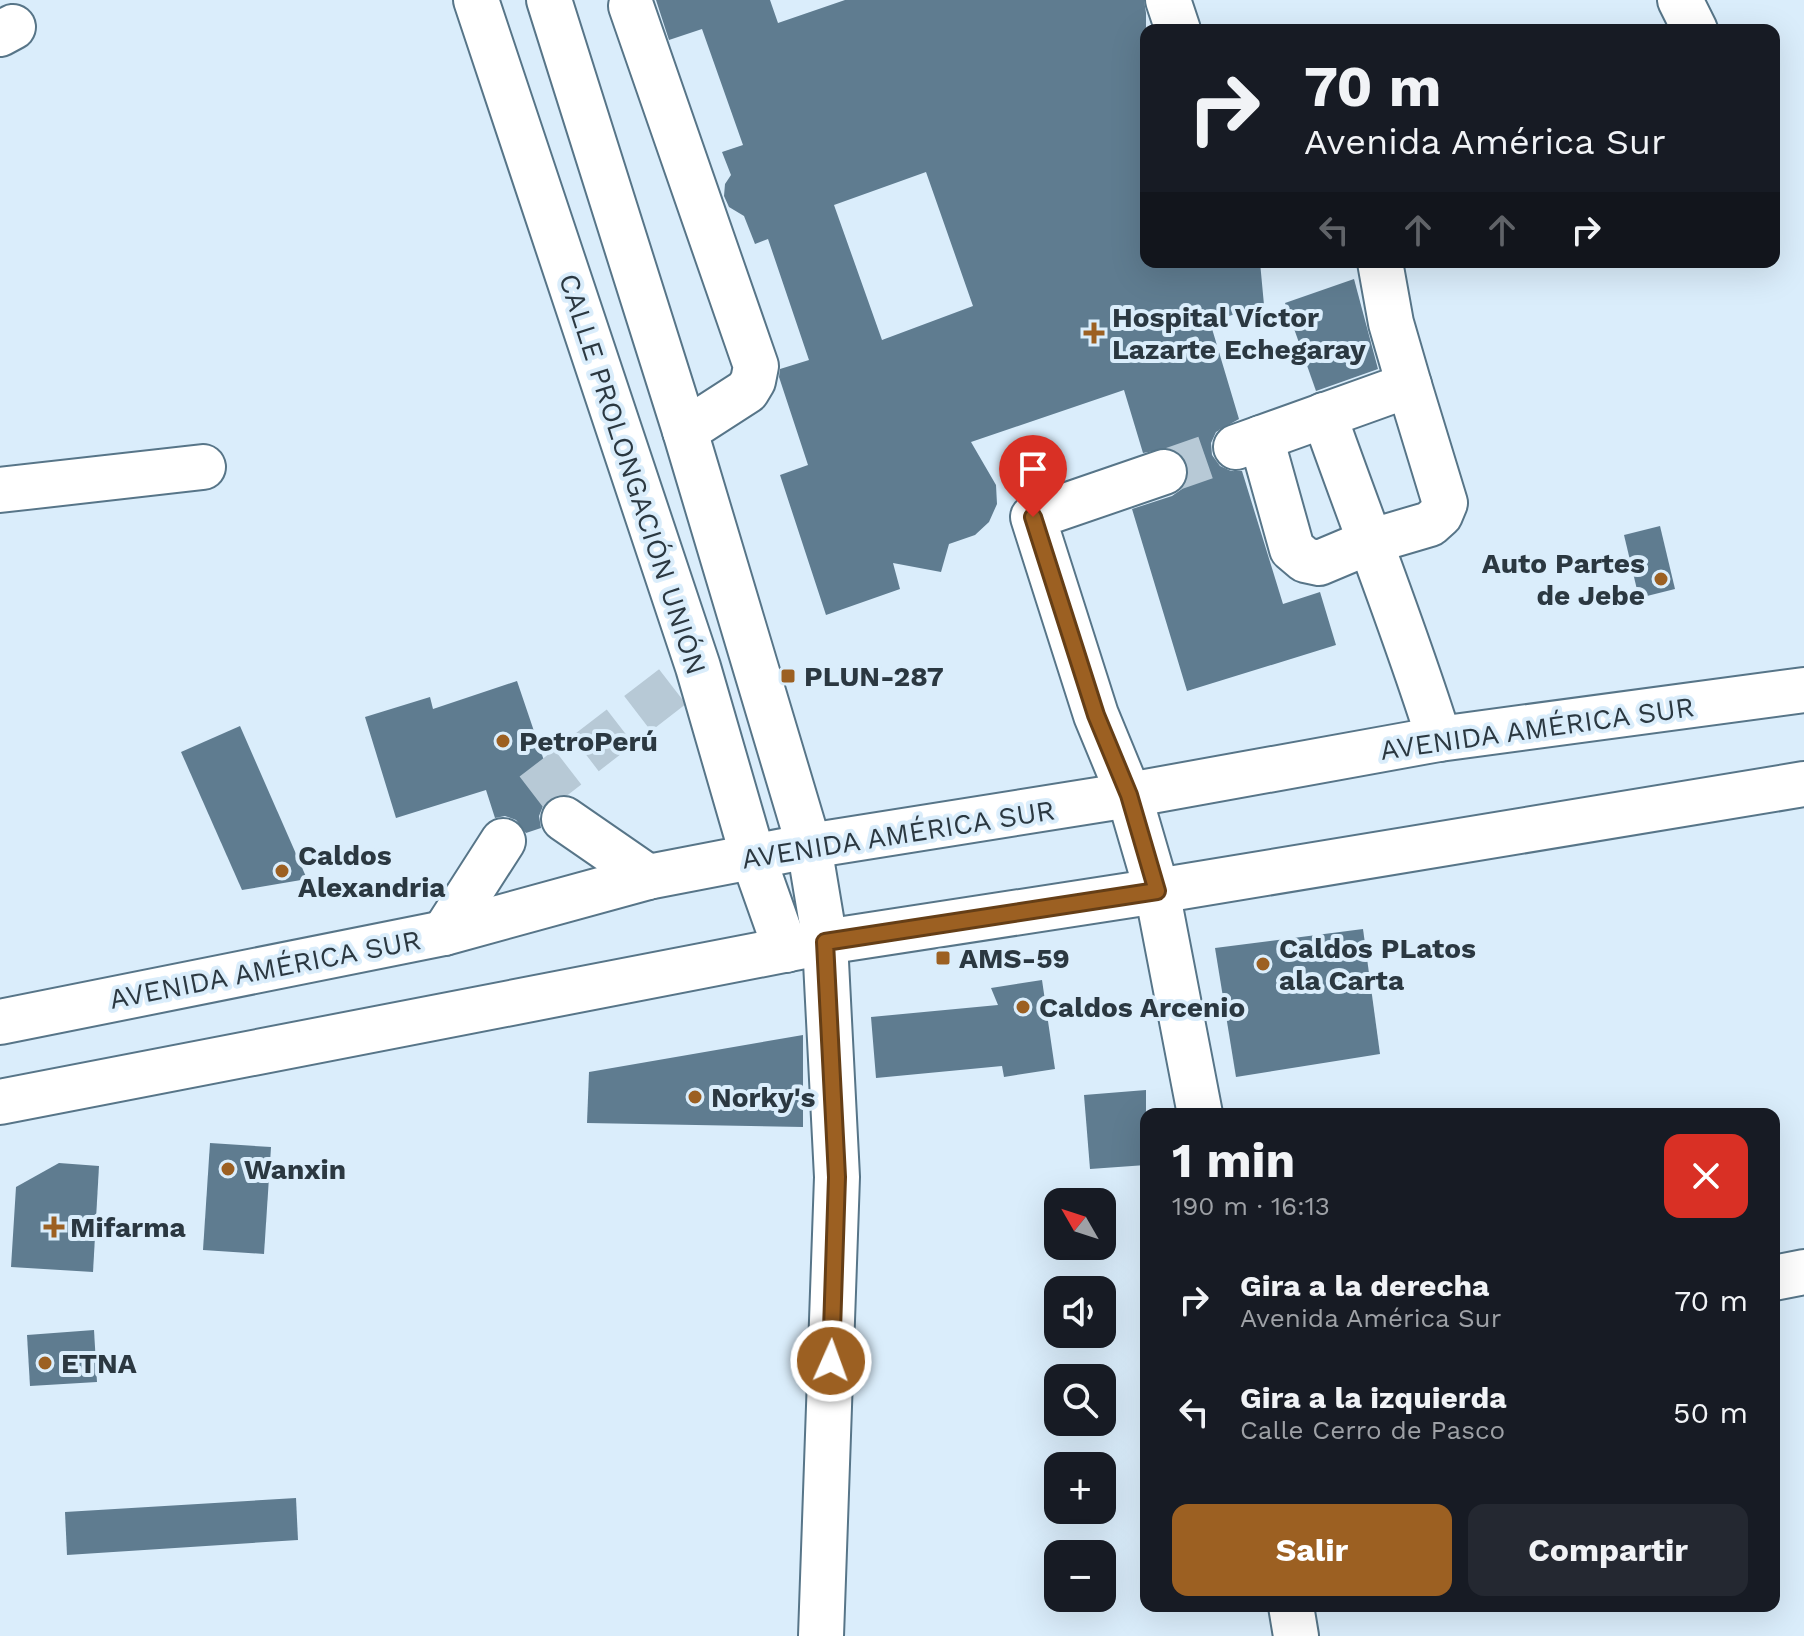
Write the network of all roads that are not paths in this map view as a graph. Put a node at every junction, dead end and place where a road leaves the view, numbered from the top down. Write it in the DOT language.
graph roads {
  1 [pos="476,0"];
  2 [pos="549,0"];
  3 [pos="1168,0"];
  4 [pos="1680,0"];
  5 [pos="631,6"];
  6 [pos="1176,24"];
  7 [pos="1692,24"];
  8 [pos="1381,268"];
  9 [pos="1409,385"];
  10 [pos="1324,415"];
  11 [pos="685,431"];
  12 [pos="203,467"];
  13 [pos="1164,472"];
  14 [pos="0,490"];
  15 [pos="1369,542"];
  16 [pos="1804,690"];
  17 [pos="1439,739"];
  18 [pos="1804,784"];
  19 [pos="1129,795"];
  20 [pos="564,819"];
  21 [pos="503,841"];
  22 [pos="809,846"];
  23 [pos="753,857"];
  24 [pos="648,877"];
  25 [pos="1157,891"];
  26 [pos="444,933"];
  27 [pos="806,946"];
  28 [pos="0,1022"];
  29 [pos="0,1102"];
  30 [pos="1199,1108"];
  31 [pos="1804,1272"];
  32 [pos="1780,1277"];
  33 [pos="1292,1612"];
  34 [pos="821,1636"];
  35 [pos="1296,1636"];
  1 -- 23 [label="main road, CALLE PROLONGACIÓN UNIÓN"];
  2 -- 11 [label="main road, CALLE PROLONGACIÓN UNIÓN"];
  3 -- 6 [label="main road"];
  4 -- 7 [label="main road"];
  5 -- 11 [label="main road"];
  8 -- 9 [label="main road"];
  9 -- 10 [label="main road"];
  9 -- 15 [label="main road"];
  10 -- 15 [label="main road"];
  10 -- 15 [label="main road"];
  11 -- 22 [label="main road, CALLE PROLONGACIÓN UNIÓN"];
  12 -- 14 [label="main road"];
  13 -- 19 [label="main road"];
  15 -- 17 [label="main road"];
  16 -- 17 [label="main road, AVENIDA AMÉRICA SUR"];
  17 -- 19 [label="main road, AVENIDA AMÉRICA SUR"];
  18 -- 25 [label="main road"];
  19 -- 22 [label="main road, AVENIDA AMÉRICA SUR"];
  19 -- 25 [label="main road"];
  20 -- 24 [label="main road"];
  21 -- 26 [label="main road"];
  22 -- 23 [label="main road, AVENIDA AMÉRICA SUR"];
  22 -- 27 [label="main road, CALLE PROLONGACIÓN UNIÓN"];
  23 -- 24 [label="main road, AVENIDA AMÉRICA SUR"];
  23 -- 27 [label="main road, CALLE PROLONGACIÓN UNIÓN"];
  24 -- 26 [label="main road, AVENIDA AMÉRICA SUR"];
  25 -- 27 [label="main road"];
  25 -- 30 [label="main road"];
  26 -- 28 [label="main road, AVENIDA AMÉRICA SUR"];
  27 -- 29 [label="main road"];
  27 -- 34 [label="main road"];
  31 -- 32 [label="main road"];
  33 -- 35 [label="main road"];
}
